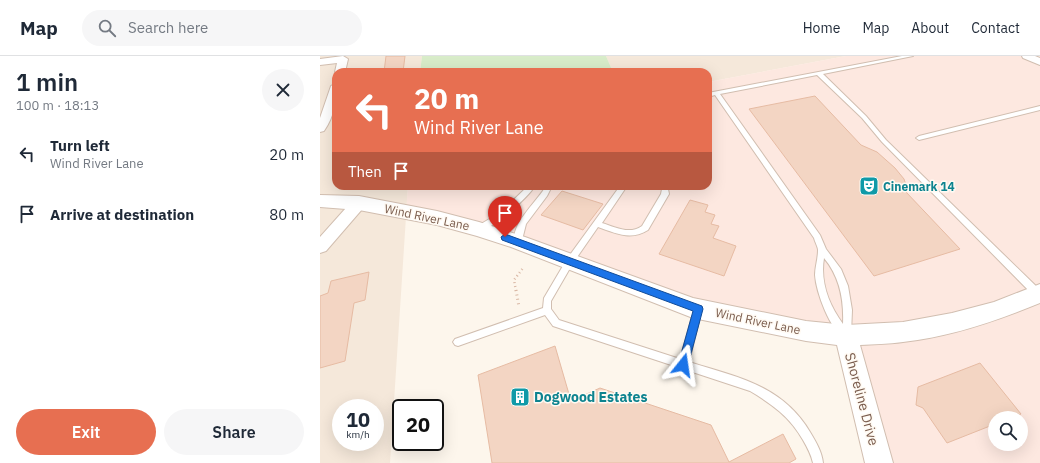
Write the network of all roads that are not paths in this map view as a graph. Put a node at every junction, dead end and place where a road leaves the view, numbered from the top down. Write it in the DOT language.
graph roads {
  1 [pos="910,56"];
  2 [pos="1027,56"];
  3 [pos="320,62"];
  4 [pos="1040,62"];
  5 [pos="341,68"];
  6 [pos="819,74"];
  7 [pos="717,94"];
  8 [pos="712,95"];
  9 [pos="332,98"];
  10 [pos="1040,108"];
  11 [pos="320,128"];
  12 [pos="919,138"];
  13 [pos="528,190"];
  14 [pos="547,190"];
  15 [pos="621,190"];
  16 [pos="665,190"];
  17 [pos="320,201"];
  18 [pos="359,203"];
  19 [pos="597,224"];
  20 [pos="479,228"];
  21 [pos="518,242"];
  22 [pos="320,247"];
  23 [pos="822,250"];
  24 [pos="570,262"];
  25 [pos="1040,294"];
  26 [pos="698,309"];
  27 [pos="546,310"];
  28 [pos="846,335"];
  29 [pos="458,342"];
  30 [pos="683,365"];
  31 [pos="818,463"];
  32 [pos="879,463"];
  1 -- 6 [label="lane"];
  2 -- 4 [label="street"];
  3 -- 5 [label="street"];
  6 -- 7 [label="lane"];
  6 -- 25 [label="lane"];
  7 -- 8 [label="lane"];
  7 -- 23 [label="lane"];
  9 -- 11 [label="street"];
  10 -- 12 [label="lane"];
  13 -- 20 [label="lane"];
  14 -- 21 [label="lane"];
  15 -- 19 [label="lane"];
  16 -- 19 [label="lane"];
  17 -- 18 [label="street, Wind River Lane"];
  18 -- 20 [label="street, Wind River Lane"];
  18 -- 22 [label="street"];
  19 -- 24 [label="lane"];
  20 -- 21 [label="street, Wind River Lane"];
  21 -- 24 [label="street, Wind River Lane"];
  23 -- 28 [label="lane"];
  23 -- 28 [label="lane"];
  24 -- 26 [label="street, Wind River Lane"];
  24 -- 27 [label="lane"];
  25 -- 28 [label="street, Wind River Lane"];
  26 -- 28 [label="street, Wind River Lane"];
  26 -- 30 [label="lane"];
  27 -- 29 [label="lane"];
  27 -- 30 [label="lane"];
  28 -- 32 [label="street, Shoreline Drive"];
  30 -- 31 [label="lane"];
}
